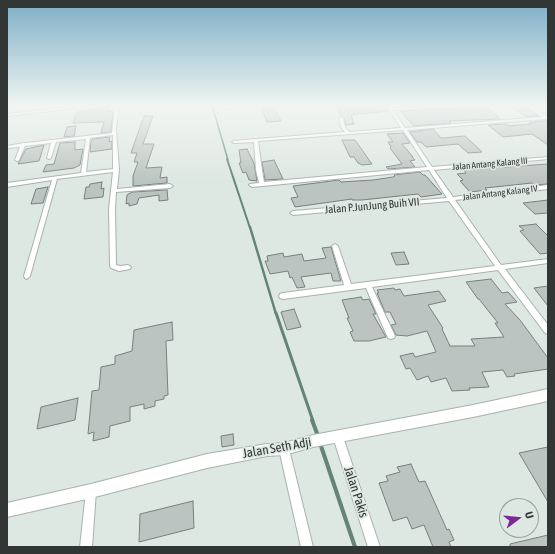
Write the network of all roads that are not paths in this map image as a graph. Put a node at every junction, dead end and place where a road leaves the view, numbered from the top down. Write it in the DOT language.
graph roads {
  1 [pos="346,131"];
  2 [pos="392,131"];
  3 [pos="405,131"];
  4 [pos="115,133"];
  5 [pos="348,134"];
  6 [pos="88,137"];
  7 [pos="256,140"];
  8 [pos="54,141"];
  9 [pos="234,142"];
  10 [pos="24,144"];
  11 [pos="7,146"];
  12 [pos="49,158"];
  13 [pos="548,158"];
  14 [pos="17,160"];
  15 [pos="432,169"];
  16 [pos="116,170"];
  17 [pos="83,174"];
  18 [pos="55,178"];
  19 [pos="262,184"];
  20 [pos="7,185"];
  21 [pos="252,185"];
  22 [pos="170,186"];
  23 [pos="548,187"];
  24 [pos="114,191"];
  25 [pos="451,199"];
  26 [pos="293,212"];
  27 [pos="335,246"];
  28 [pos="548,261"];
  29 [pos="128,267"];
  30 [pos="500,268"];
  31 [pos="27,276"];
  32 [pos="368,285"];
  33 [pos="348,287"];
  34 [pos="283,296"];
  35 [pos="548,331"];
  36 [pos="390,336"];
  37 [pos="548,395"];
  38 [pos="335,437"];
  39 [pos="284,449"];
  40 [pos="91,491"];
  41 [pos="7,510"];
  42 [pos="86,547"];
  43 [pos="307,547"];
  44 [pos="374,547"];
  1 -- 5 [label="street"];
  2 -- 5 [label="street"];
  3 -- 15 [label="street"];
  4 -- 6 [label="street"];
  4 -- 16 [label="street"];
  5 -- 7 [label="street"];
  6 -- 8 [label="street"];
  6 -- 17 [label="street"];
  7 -- 9 [label="street"];
  7 -- 19 [label="street"];
  8 -- 10 [label="street"];
  8 -- 12 [label="street"];
  10 -- 11 [label="street"];
  10 -- 14 [label="street"];
  13 -- 15 [label="street, Jalan Antang Kalang III"];
  15 -- 19 [label="street, Jalan Antang Kalang III"];
  15 -- 25 [label="street"];
  16 -- 17 [label="street"];
  16 -- 24 [label="street"];
  17 -- 18 [label="street"];
  18 -- 20 [label="street"];
  18 -- 31 [label="street"];
  19 -- 21 [label="street, Jalan Antang Kalang III"];
  22 -- 24 [label="street"];
  23 -- 25 [label="street, Jalan Antang Kalang IV"];
  24 -- 29 [label="street"];
  25 -- 26 [label="street, Jalan P.JunJung Buih VII"];
  25 -- 30 [label="street"];
  27 -- 33 [label="street"];
  28 -- 30 [label="street"];
  30 -- 32 [label="street"];
  30 -- 35 [label="street"];
  32 -- 33 [label="street"];
  32 -- 36 [label="street"];
  33 -- 34 [label="street"];
  37 -- 38 [label="street, Jalan Seth Adji"];
  38 -- 39 [label="street, Jalan Seth Adji"];
  38 -- 44 [label="street, Jalan Pakis"];
  39 -- 40 [label="street, Jalan Seth Adji"];
  39 -- 43 [label="street"];
  40 -- 41 [label="street, Jalan Seth Adji"];
  40 -- 42 [label="street"];
}
